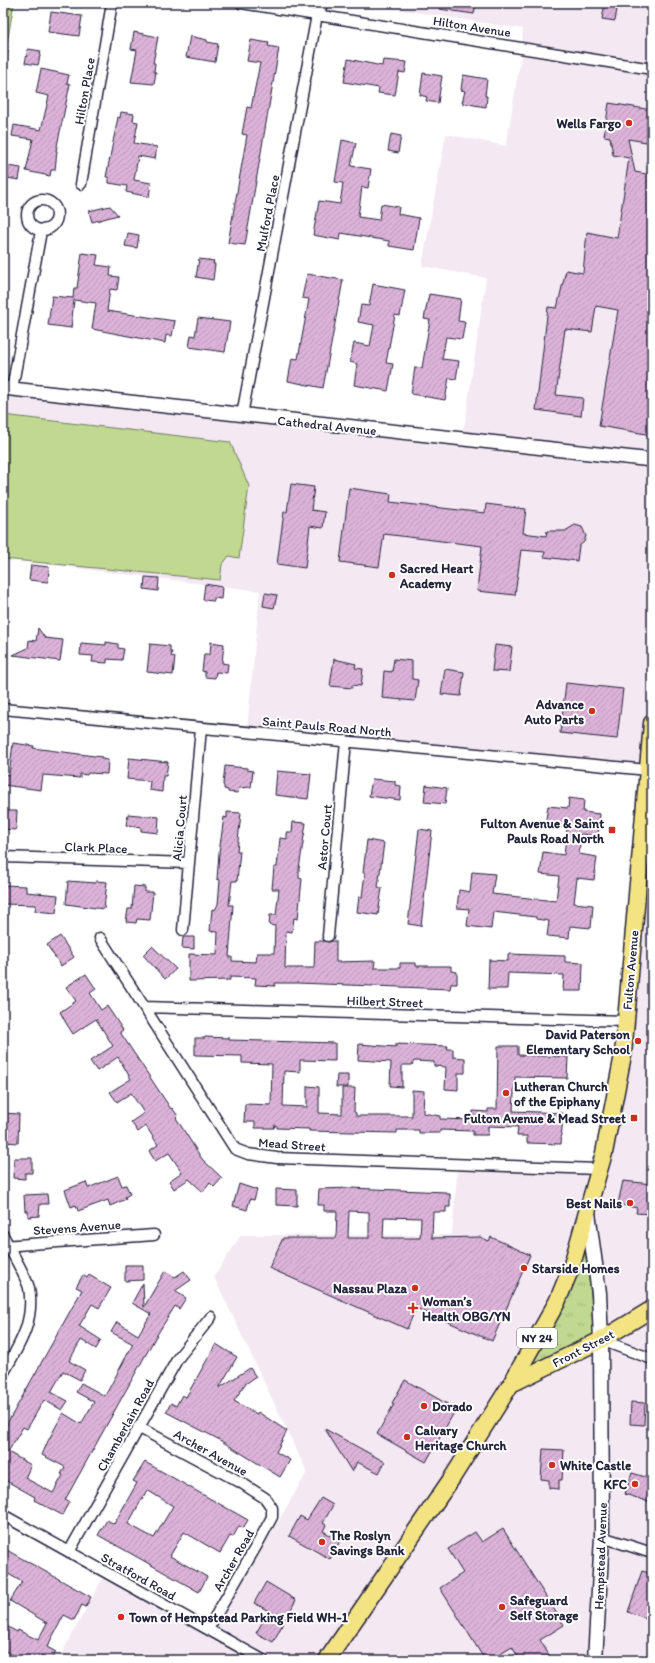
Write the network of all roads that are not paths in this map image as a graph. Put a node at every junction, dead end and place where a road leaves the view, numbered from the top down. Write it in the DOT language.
graph roads {
  1 [pos="112,3"];
  2 [pos="241,3"];
  3 [pos="323,3"];
  4 [pos="317,15"];
  5 [pos="652,69"];
  6 [pos="81,184"];
  7 [pos="41,231"];
  8 [pos="7,388"];
  9 [pos="242,415"];
  10 [pos="652,460"];
  11 [pos="3,709"];
  12 [pos="652,723"];
  13 [pos="201,728"];
  14 [pos="346,741"];
  15 [pos="651,741"];
  16 [pos="648,770"];
  17 [pos="3,857"];
  18 [pos="189,863"];
  19 [pos="183,930"];
  20 [pos="328,936"];
  21 [pos="100,938"];
  22 [pos="144,1008"];
  23 [pos="626,1021"];
  24 [pos="599,1169"];
  25 [pos="588,1213"];
  26 [pos="3,1235"];
  27 [pos="154,1235"];
  28 [pos="6,1246"];
  29 [pos="652,1309"];
  30 [pos="211,1317"];
  31 [pos="601,1340"];
  32 [pos="652,1359"];
  33 [pos="3,1374"];
  34 [pos="511,1384"];
  35 [pos="138,1427"];
  36 [pos="269,1504"];
  37 [pos="3,1515"];
  38 [pos="602,1537"];
  39 [pos="69,1552"];
  40 [pos="652,1553"];
  41 [pos="208,1628"];
  42 [pos="263,1660"];
  43 [pos="327,1660"];
  44 [pos="595,1660"];
  1 -- 6 [label="street, Hilton Place"];
  2 -- 4 [label="street, Hilton Avenue"];
  3 -- 4 [label="street, Mulford Place"];
  4 -- 5 [label="street, Hilton Avenue"];
  4 -- 9 [label="street, Mulford Place"];
  7 -- 8 [label="street"];
  8 -- 9 [label="street, Cathedral Avenue"];
  9 -- 10 [label="street, Cathedral Avenue"];
  11 -- 13 [label="street, Saint Pauls Road North"];
  12 -- 15 [label="main road, Fulton Avenue / NY 24"];
  13 -- 14 [label="street, Saint Pauls Road North"];
  13 -- 18 [label="street, Alicia Court"];
  14 -- 16 [label="street, Saint Pauls Road North"];
  14 -- 20 [label="street, Astor Court"];
  15 -- 16 [label="main road, Fulton Avenue / NY 24"];
  16 -- 23 [label="main road, Fulton Avenue / NY 24"];
  17 -- 18 [label="street, Clark Place"];
  18 -- 19 [label="street, Alicia Court"];
  21 -- 22 [label="street, Mead Street"];
  22 -- 23 [label="street, Hilbert Street"];
  22 -- 24 [label="street, Mead Street"];
  23 -- 24 [label="main road, Fulton Avenue / NY 24"];
  24 -- 25 [label="main road, Fulton Avenue / NY 24"];
  25 -- 31 [label="main road, Hempstead Avenue"];
  25 -- 34 [label="main road, NY 24"];
  26 -- 28 [label="street"];
  27 -- 28 [label="street, Stevens Avenue"];
  28 -- 33 [label="street"];
  29 -- 31 [label="main road, Front Street"];
  30 -- 35 [label="street, Chamberlain Road"];
  31 -- 32 [label="street"];
  31 -- 34 [label="main road, Front Street"];
  31 -- 38 [label="main road, Hempstead Avenue"];
  34 -- 43 [label="main road, NY 24"];
  35 -- 36 [label="street, Archer Avenue"];
  35 -- 39 [label="street, Chamberlain Road"];
  36 -- 41 [label="street, Archer Road"];
  37 -- 39 [label="street, Stratford Road"];
  38 -- 40 [label="street"];
  38 -- 44 [label="main road, Hempstead Avenue"];
  39 -- 41 [label="street, Stratford Road"];
  41 -- 42 [label="street, Stratford Road"];
}
